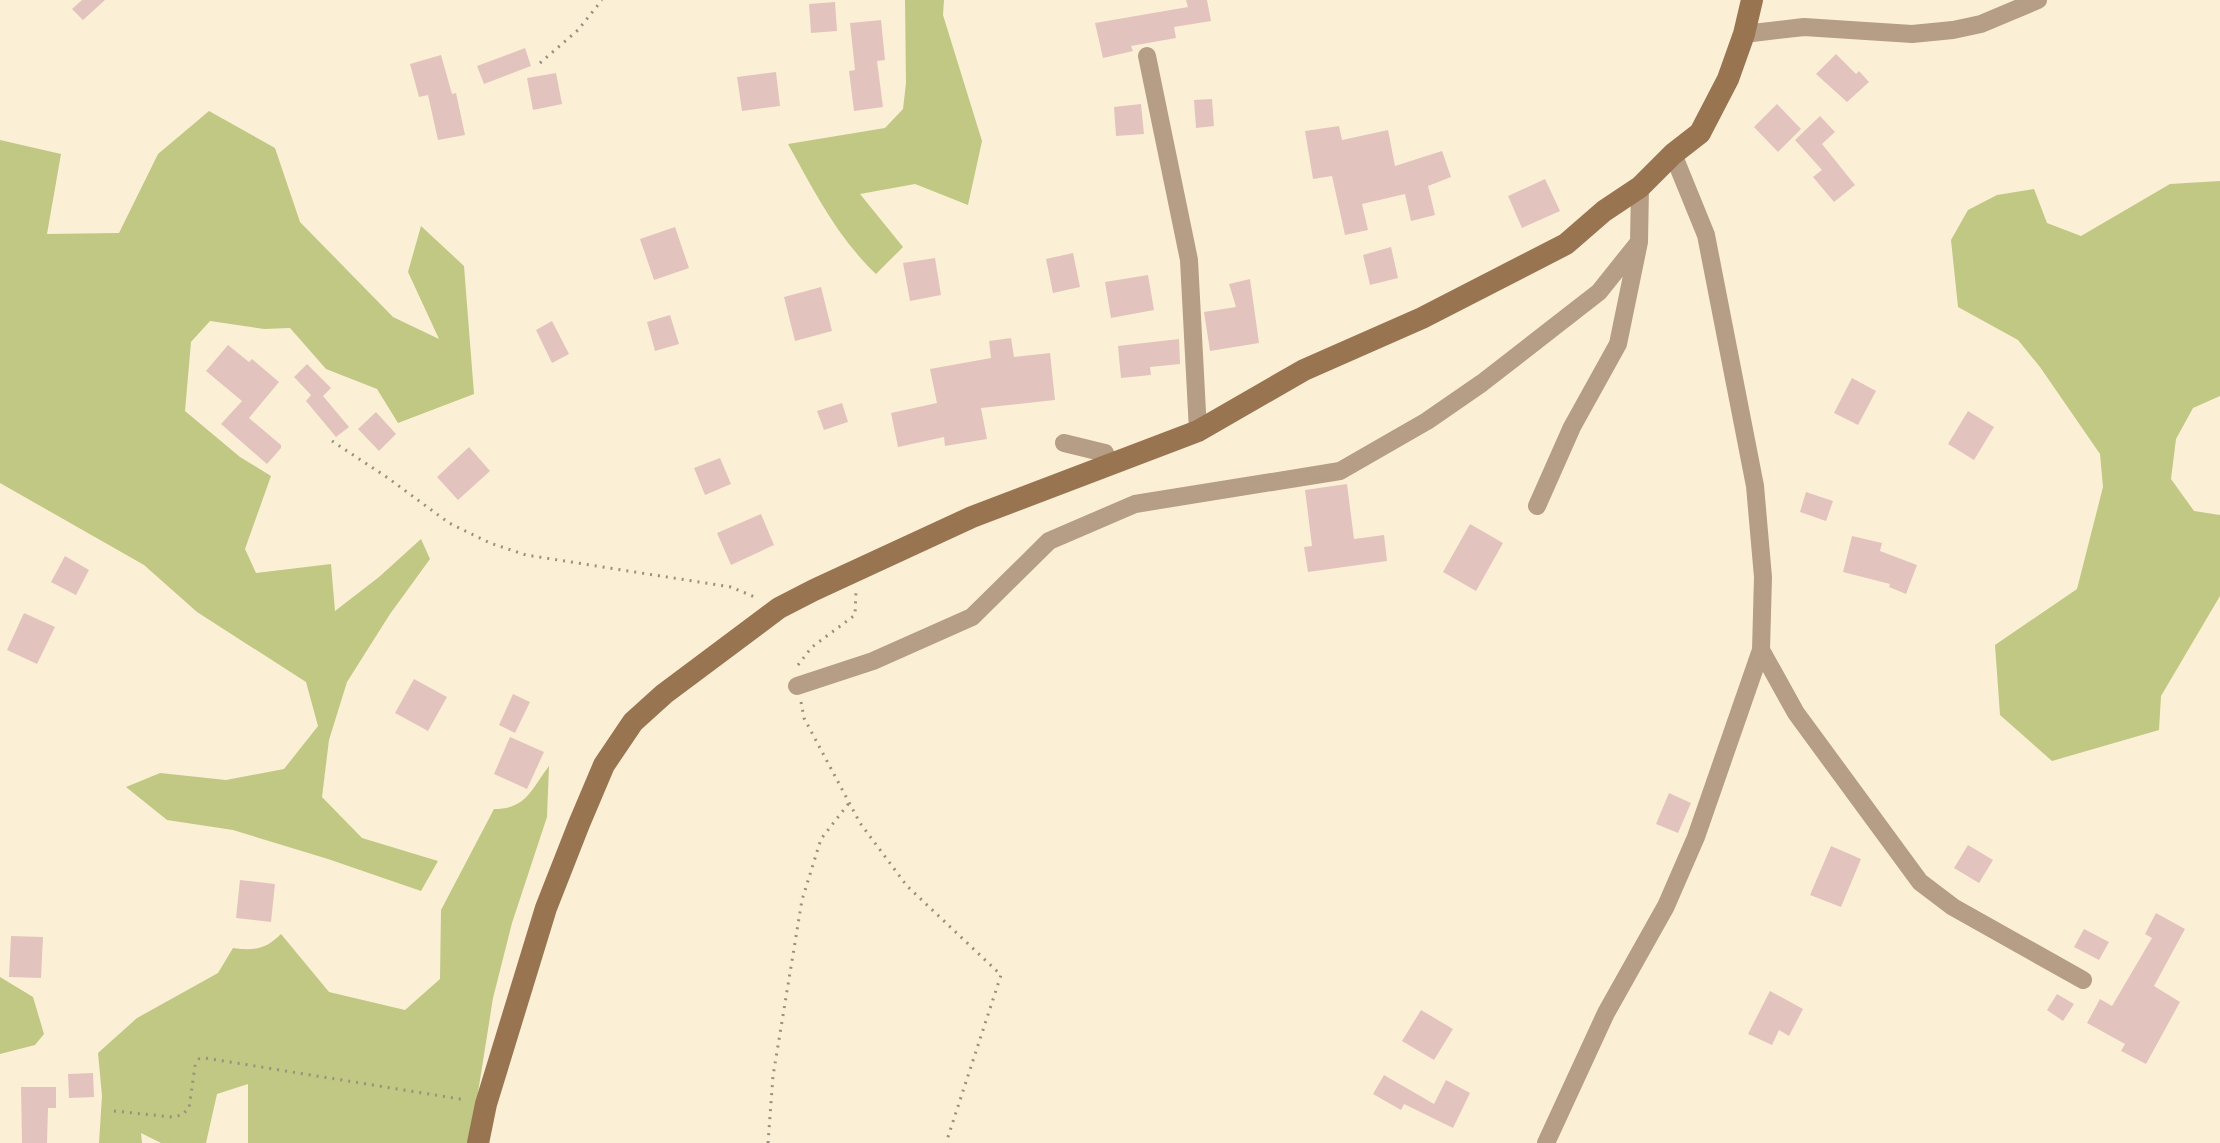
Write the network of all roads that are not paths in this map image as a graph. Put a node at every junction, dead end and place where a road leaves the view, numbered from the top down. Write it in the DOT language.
graph roads {
  1 [pos="1752,0"];
  2 [pos="2038,0"];
  3 [pos="1744,34"];
  4 [pos="1147,56"];
  5 [pos="1673,154"];
  6 [pos="1640,187"];
  7 [pos="1639,242"];
  8 [pos="1198,431"];
  9 [pos="1064,443"];
  10 [pos="1109,466"];
  11 [pos="1537,506"];
  12 [pos="1761,650"];
  13 [pos="797,686"];
  14 [pos="2083,980"];
  15 [pos="478,1143"];
  16 [pos="1546,1143"];
  1 -- 3 [label="main road"];
  2 -- 3 [label="street"];
  3 -- 5 [label="main road"];
  4 -- 8 [label="street"];
  5 -- 6 [label="main road"];
  5 -- 12 [label="street"];
  6 -- 7 [label="street"];
  6 -- 8 [label="main road"];
  7 -- 11 [label="street"];
  7 -- 13 [label="street"];
  8 -- 10 [label="main road"];
  9 -- 10 [label="street"];
  10 -- 15 [label="main road"];
  12 -- 14 [label="street"];
  12 -- 16 [label="street"];
}
